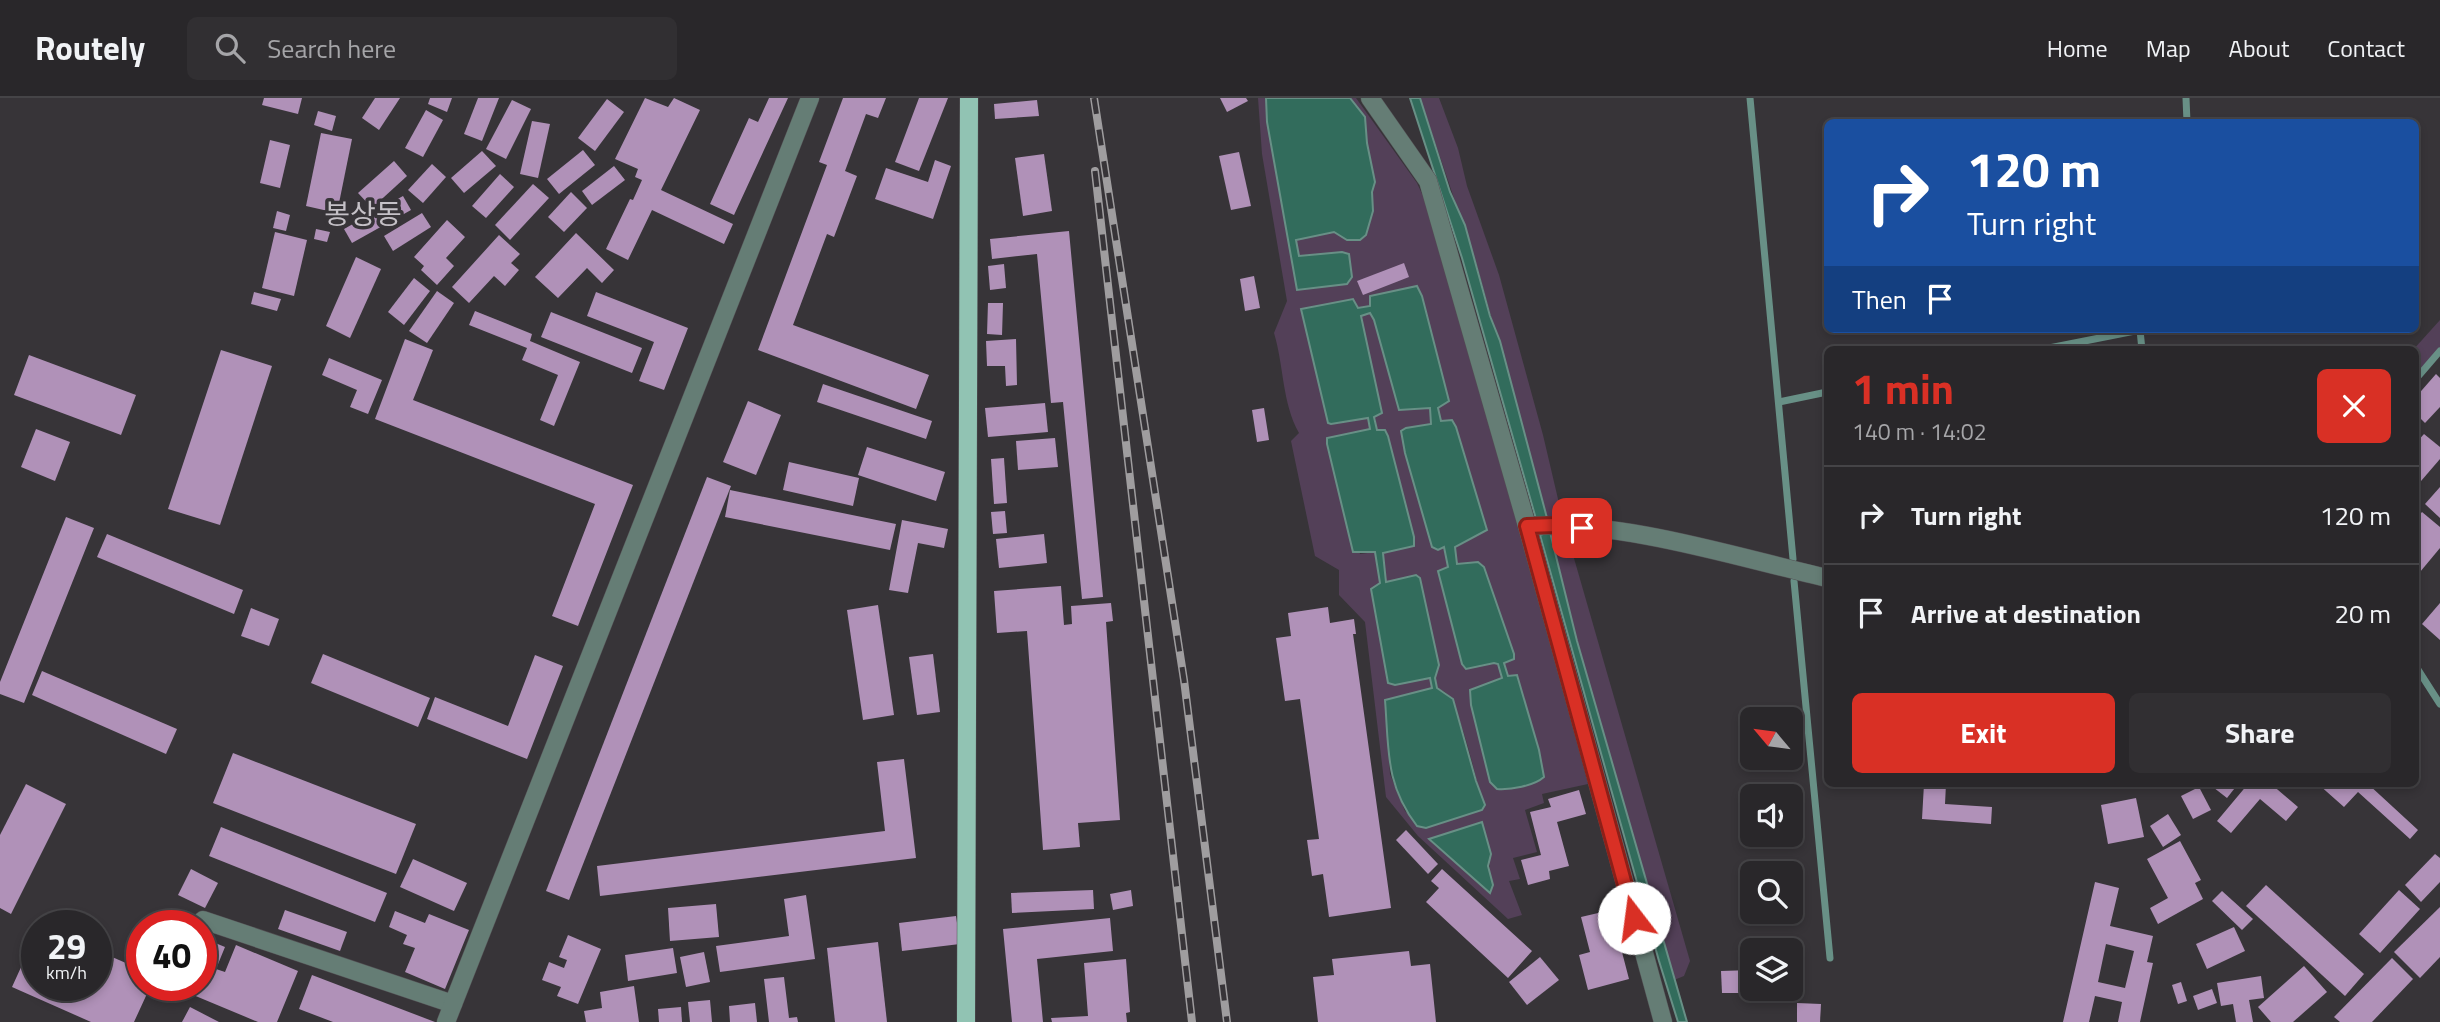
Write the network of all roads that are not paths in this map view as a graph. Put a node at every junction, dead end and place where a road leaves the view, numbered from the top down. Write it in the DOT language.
graph roads {
  1 [pos="810,98"];
  2 [pos="969,98"];
  3 [pos="1370,98"];
  4 [pos="1527,526"];
  5 [pos="1824,577"];
  6 [pos="217,925"];
  7 [pos="453,1004"];
  8 [pos="446,1022"];
  9 [pos="966,1022"];
  10 [pos="1662,1022"];
  1 -- 7 [label="street"];
  2 -- 9 [label="main road"];
  3 -- 4 [label="street"];
  4 -- 5 [label="street"];
  4 -- 10 [label="street"];
  6 -- 7 [label="street"];
  7 -- 8 [label="street"];
}
